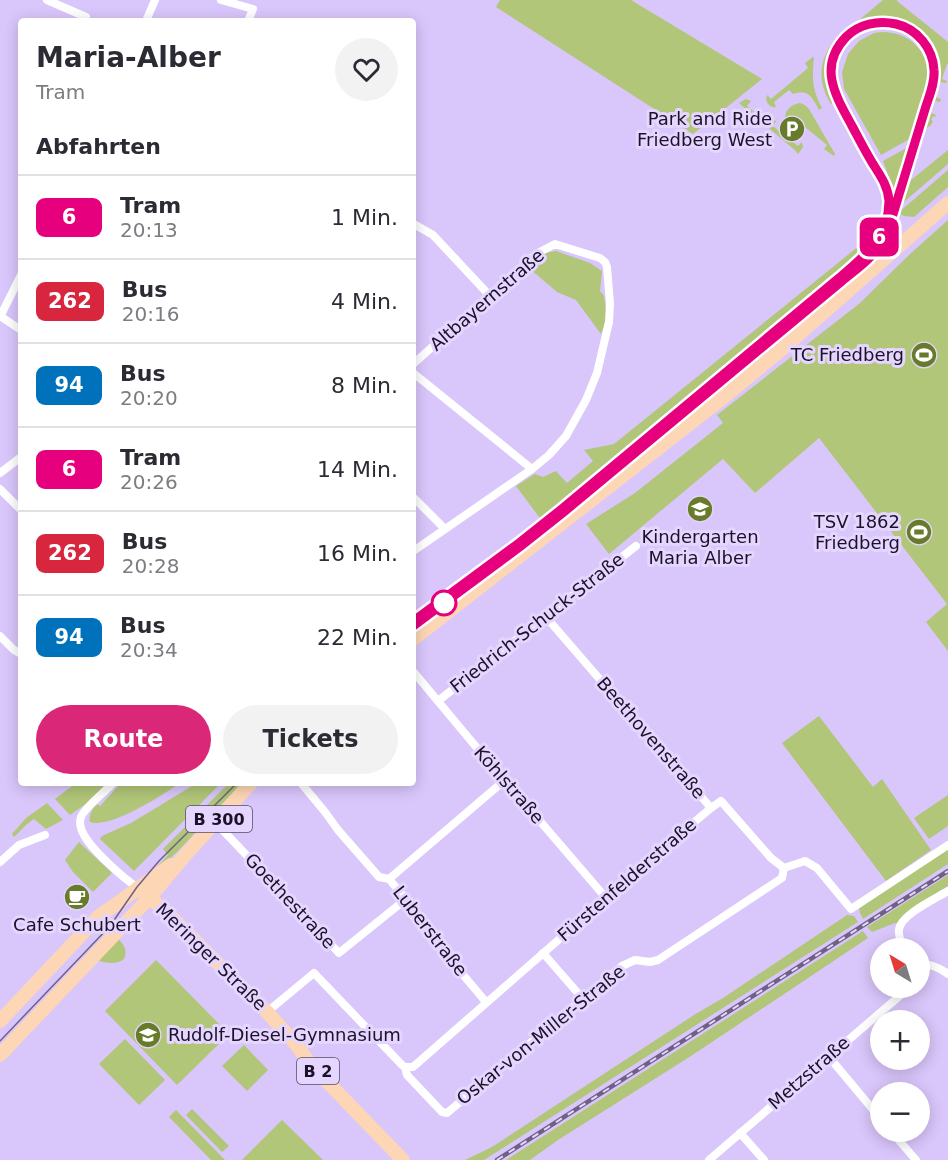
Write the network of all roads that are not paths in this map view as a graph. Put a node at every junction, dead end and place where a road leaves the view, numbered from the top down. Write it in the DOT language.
graph roads {
  1 [pos="47,0"];
  2 [pos="155,0"];
  3 [pos="221,0"];
  4 [pos="86,17"];
  5 [pos="147,18"];
  6 [pos="249,18"];
  7 [pos="948,203"];
  8 [pos="416,225"];
  9 [pos="18,281"];
  10 [pos="490,296"];
  11 [pos="0,316"];
  12 [pos="18,328"];
  13 [pos="416,361"];
  14 [pos="416,375"];
  15 [pos="18,459"];
  16 [pos="532,469"];
  17 [pos="0,473"];
  18 [pos="0,489"];
  19 [pos="416,500"];
  20 [pos="18,507"];
  21 [pos="445,529"];
  22 [pos="636,546"];
  23 [pos="416,549"];
  24 [pos="546,617"];
  25 [pos="0,636"];
  26 [pos="416,637"];
  27 [pos="18,652"];
  28 [pos="416,675"];
  29 [pos="438,701"];
  30 [pos="505,780"];
  31 [pos="110,786"];
  32 [pos="248,786"];
  33 [pos="303,786"];
  34 [pos="711,807"];
  35 [pos="216,823"];
  36 [pos="45,835"];
  37 [pos="948,845"];
  38 [pos="188,853"];
  39 [pos="0,862"];
  40 [pos="784,868"];
  41 [pos="389,879"];
  42 [pos="138,888"];
  43 [pos="948,891"];
  44 [pos="150,897"];
  45 [pos="406,898"];
  46 [pos="606,898"];
  47 [pos="900,938"];
  48 [pos="543,952"];
  49 [pos="930,965"];
  50 [pos="946,969"];
  51 [pos="897,998"];
  52 [pos="583,999"];
  53 [pos="486,1002"];
  54 [pos="267,1012"];
  55 [pos="0,1021"];
  56 [pos="0,1055"];
  57 [pos="829,1057"];
  58 [pos="405,1067"];
  59 [pos="870,1106"];
  60 [pos="740,1133"];
  61 [pos="900,1142"];
  62 [pos="403,1160"];
  63 [pos="709,1160"];
  64 [pos="764,1160"];
  65 [pos="916,1160"];
  1 -- 4 [label="street"];
  2 -- 5 [label="street"];
  3 -- 6 [label="street"];
  7 -- 26 [label="main road"];
  8 -- 10 [label="street"];
  9 -- 11 [label="street"];
  10 -- 13 [label="street, Altbayernstraße"];
  10 -- 16 [label="street, Altbayernstraße"];
  11 -- 12 [label="street"];
  14 -- 16 [label="street"];
  15 -- 17 [label="street"];
  16 -- 21 [label="street"];
  18 -- 20 [label="street"];
  19 -- 21 [label="street"];
  21 -- 23 [label="street"];
  22 -- 24 [label="street, Friedrich-Schuck-Straße"];
  24 -- 29 [label="street, Friedrich-Schuck-Straße"];
  24 -- 34 [label="street, Beethovenstraße"];
  25 -- 27 [label="street"];
  28 -- 29 [label="street, Köhlstraße"];
  29 -- 30 [label="street, Köhlstraße"];
  30 -- 41 [label="street"];
  30 -- 46 [label="street, Köhlstraße"];
  31 -- 42 [label="street"];
  32 -- 35 [label="main road, B 300"];
  33 -- 41 [label="street, Luberstraße"];
  34 -- 40 [label="street, Beethovenstraße"];
  34 -- 46 [label="street, Fürstenfelderstraße"];
  35 -- 38 [label="main road, B 300"];
  35 -- 45 [label="street, Goethestraße"];
  36 -- 39 [label="street"];
  37 -- 40 [label="street"];
  38 -- 42 [label="main road, B 300"];
  38 -- 44 [label="main road, B 300"];
  40 -- 52 [label="street, Oskar-von-Miller-Straße"];
  41 -- 45 [label="street, Luberstraße"];
  42 -- 44 [label="main road, Meringer Straße"];
  42 -- 55 [label="main road"];
  43 -- 47 [label="street"];
  44 -- 54 [label="main road, Meringer Straße / B 2"];
  44 -- 56 [label="main road"];
  45 -- 53 [label="street, Luberstraße"];
  46 -- 48 [label="street, Fürstenfelderstraße"];
  48 -- 52 [label="street, Fürstenfelderstraße"];
  48 -- 53 [label="street, Fürstenfelderstraße"];
  49 -- 50 [label="street"];
  51 -- 57 [label="street, Metzstraße"];
  52 -- 58 [label="street, Oskar-von-Miller-Straße"];
  53 -- 58 [label="street, Fürstenfelderstraße"];
  54 -- 58 [label="street"];
  54 -- 62 [label="main road, Meringer Straße / B 2"];
  57 -- 59 [label="street"];
  57 -- 60 [label="street, Metzstraße"];
  60 -- 63 [label="street, Metzstraße"];
  60 -- 64 [label="street"];
  61 -- 65 [label="street"];
}
